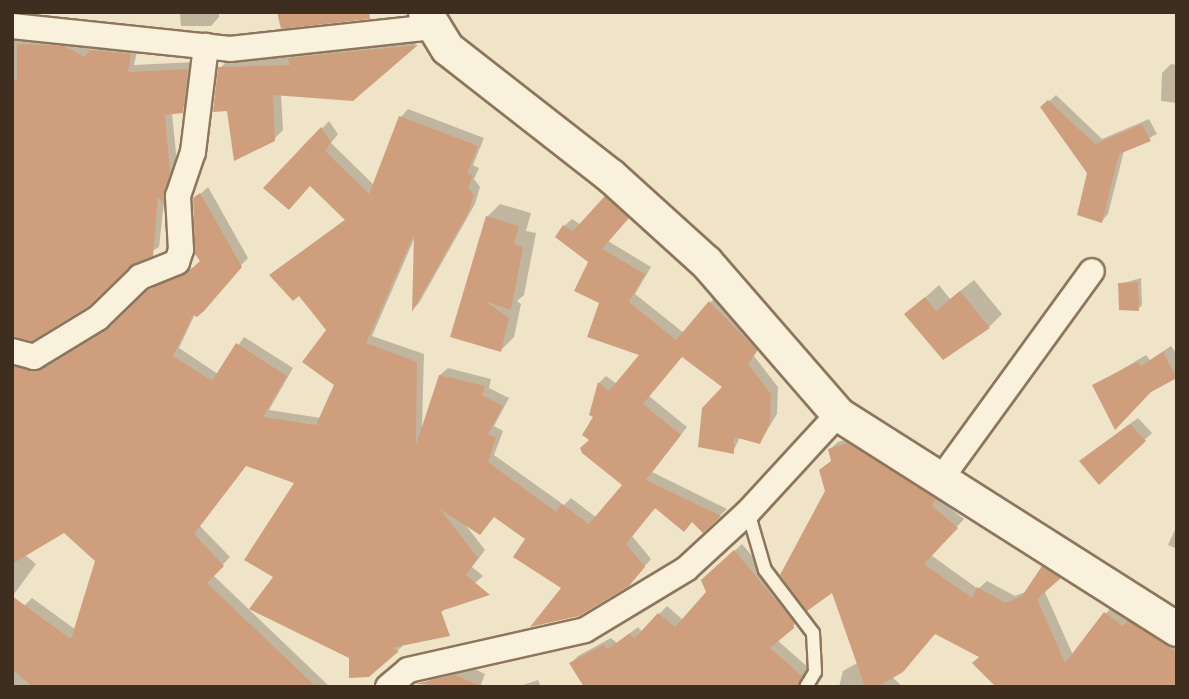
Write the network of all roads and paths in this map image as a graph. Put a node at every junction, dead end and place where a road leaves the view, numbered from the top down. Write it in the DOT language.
graph roads {
  1 [pos="429,20"];
  2 [pos="12,26"];
  3 [pos="206,46"];
  4 [pos="1092,271"];
  5 [pos="12,351"];
  6 [pos="838,415"];
  7 [pos="940,480"];
  8 [pos="748,512"];
  9 [pos="1177,629"];
  10 [pos="388,687"];
  11 [pos="806,687"];
  1 -- 3 [label="street"];
  1 -- 6 [label="street"];
  2 -- 3 [label="street"];
  3 -- 5 [label="street"];
  4 -- 7 [label="street"];
  6 -- 7 [label="street"];
  6 -- 8 [label="street"];
  7 -- 9 [label="street"];
  8 -- 10 [label="street"];
  8 -- 11 [label="lane"];
}
